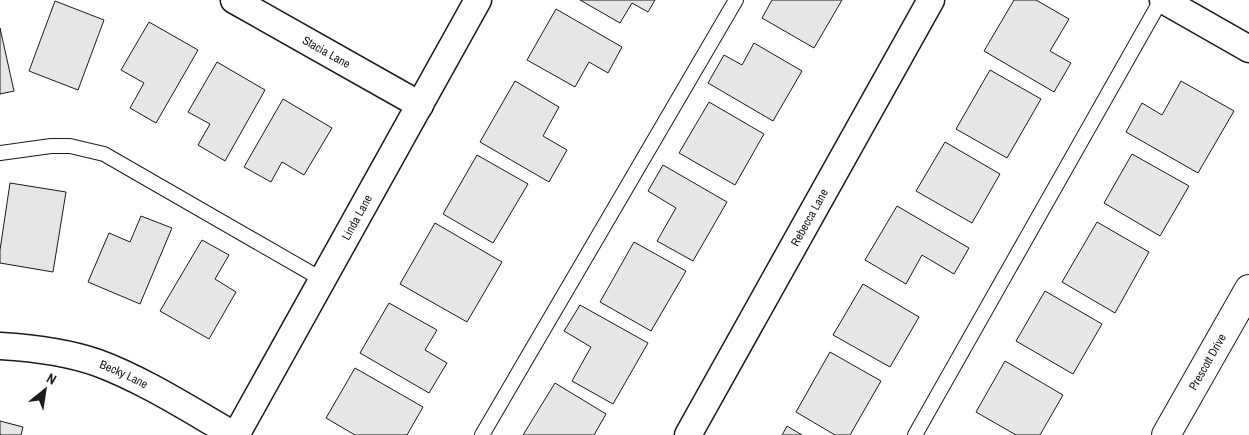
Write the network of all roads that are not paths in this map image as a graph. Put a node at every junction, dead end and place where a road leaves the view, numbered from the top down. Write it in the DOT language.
graph roads {
  1 [pos="234,0"];
  2 [pos="478,0"];
  3 [pos="736,0"];
  4 [pos="931,0"];
  5 [pos="1162,0"];
  6 [pos="1249,49"];
  7 [pos="420,105"];
  8 [pos="0,153"];
  9 [pos="322,280"];
  10 [pos="1249,289"];
  11 [pos="0,346"];
  12 [pos="235,435"];
  13 [pos="482,435"];
  14 [pos="688,435"];
  15 [pos="915,435"];
  16 [pos="1166,435"];
  1 -- 7 [label="street, Stacia Lane"];
  2 -- 7 [label="street, Linda Lane"];
  3 -- 13 [label="lane"];
  4 -- 14 [label="street, Rebecca Lane"];
  5 -- 6 [label="street"];
  5 -- 15 [label="lane"];
  7 -- 9 [label="street, Linda Lane"];
  8 -- 9 [label="lane"];
  9 -- 12 [label="street, Linda Lane"];
  10 -- 16 [label="street, Prescott Drive"];
  11 -- 12 [label="street, Becky Lane"];
}
